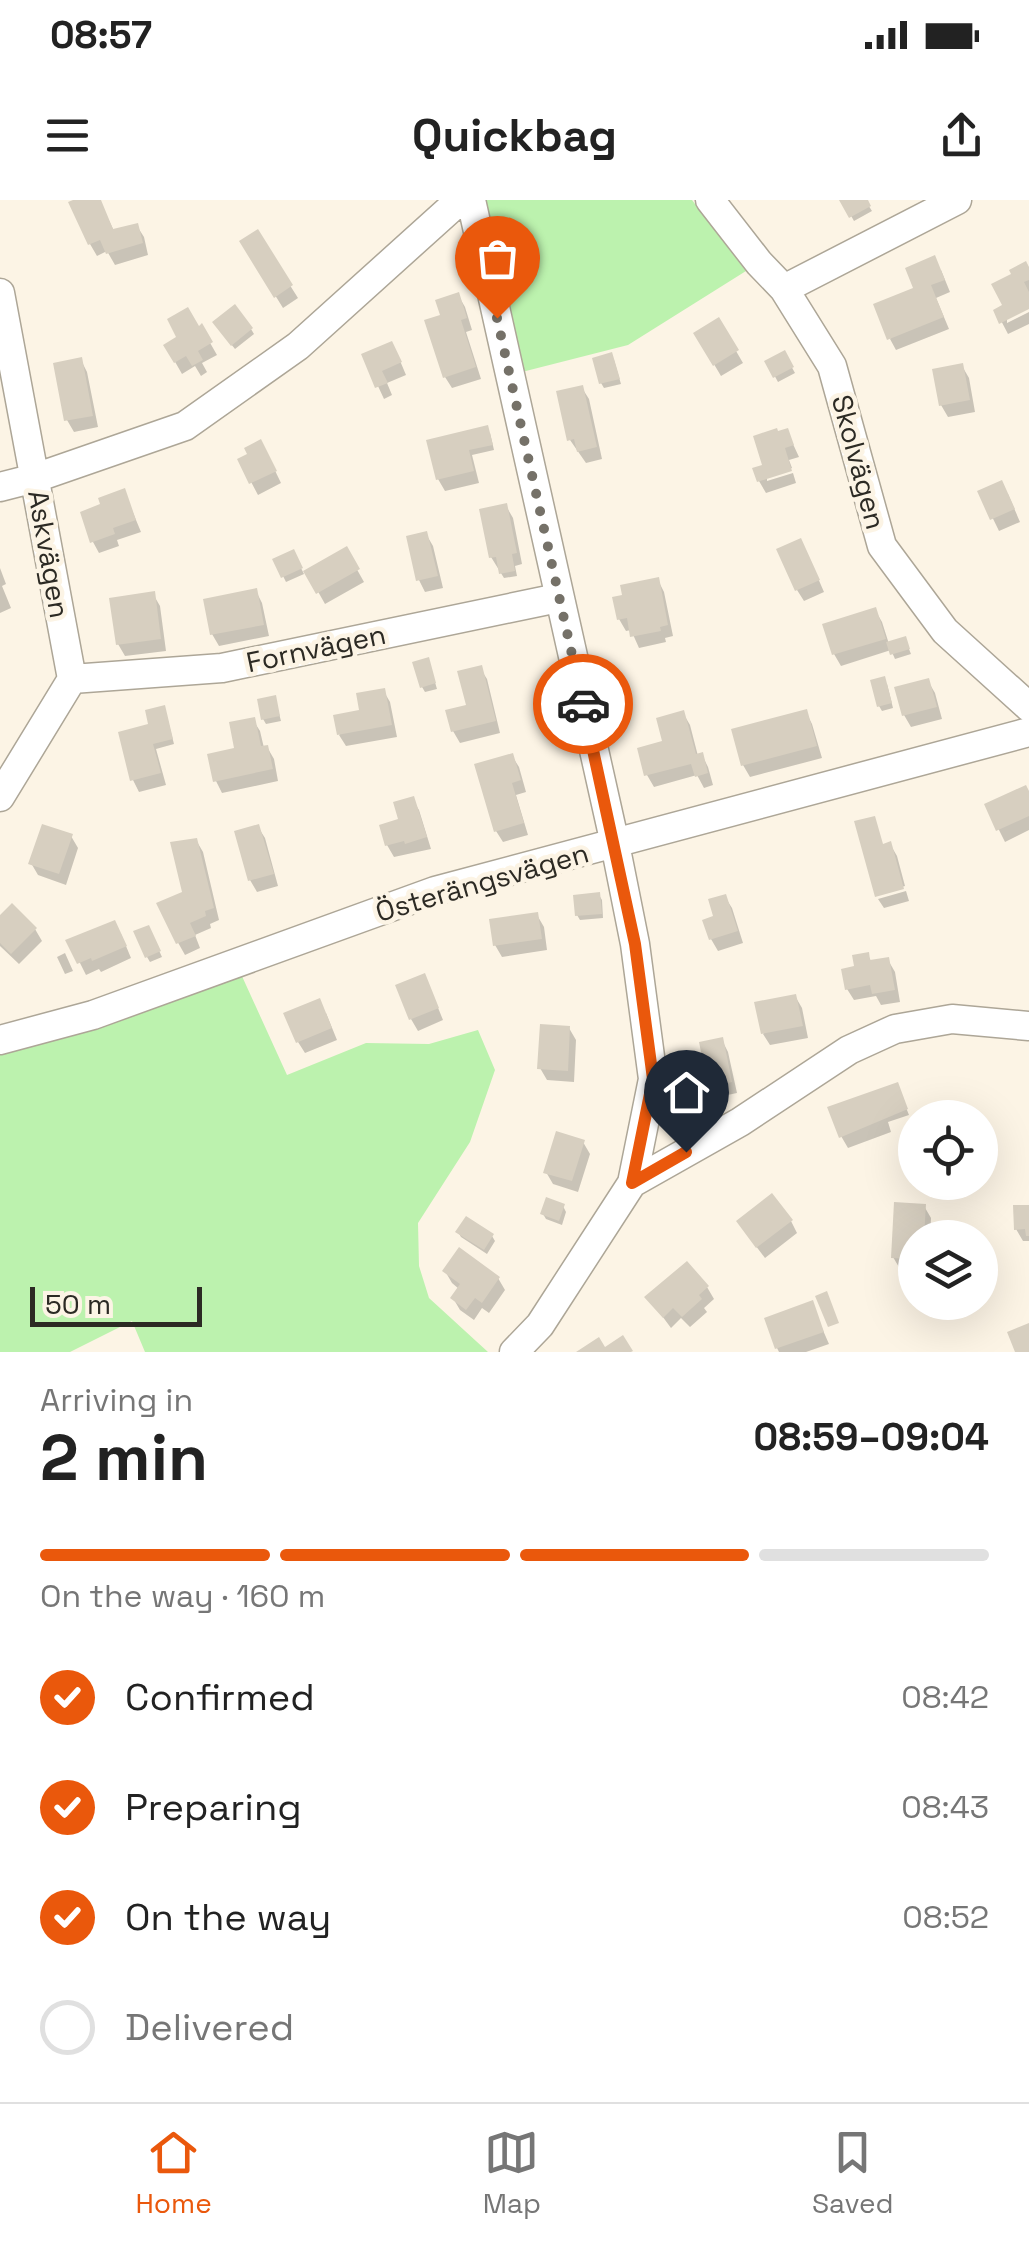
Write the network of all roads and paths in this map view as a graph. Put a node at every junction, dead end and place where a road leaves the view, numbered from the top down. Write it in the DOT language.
graph roads {
  1 [pos="460,200"];
  2 [pos="470,200"];
  3 [pos="710,200"];
  4 [pos="958,200"];
  5 [pos="784,288"];
  6 [pos="0,293"];
  7 [pos="35,478"];
  8 [pos="0,487"];
  9 [pos="558,598"];
  10 [pos="72,679"];
  11 [pos="1029,708"];
  12 [pos="1029,732"];
  13 [pos="0,797"];
  14 [pos="615,844"];
  15 [pos="1029,1026"];
  16 [pos="0,1040"];
  17 [pos="632,1183"];
  18 [pos="514,1352"];
  1 -- 7 [label="street"];
  2 -- 9 [label="street"];
  3 -- 5 [label="street, Skolvägen"];
  4 -- 5 [label="street"];
  5 -- 11 [label="street, Skolvägen"];
  6 -- 7 [label="street, Askvägen"];
  7 -- 8 [label="street"];
  7 -- 10 [label="street, Askvägen"];
  9 -- 10 [label="street, Fornvägen"];
  9 -- 14 [label="street"];
  10 -- 13 [label="street"];
  12 -- 14 [label="street, Österängsvägen"];
  14 -- 16 [label="street, Österängsvägen"];
  14 -- 17 [label="street"];
  15 -- 17 [label="street"];
  17 -- 18 [label="street"];
}
